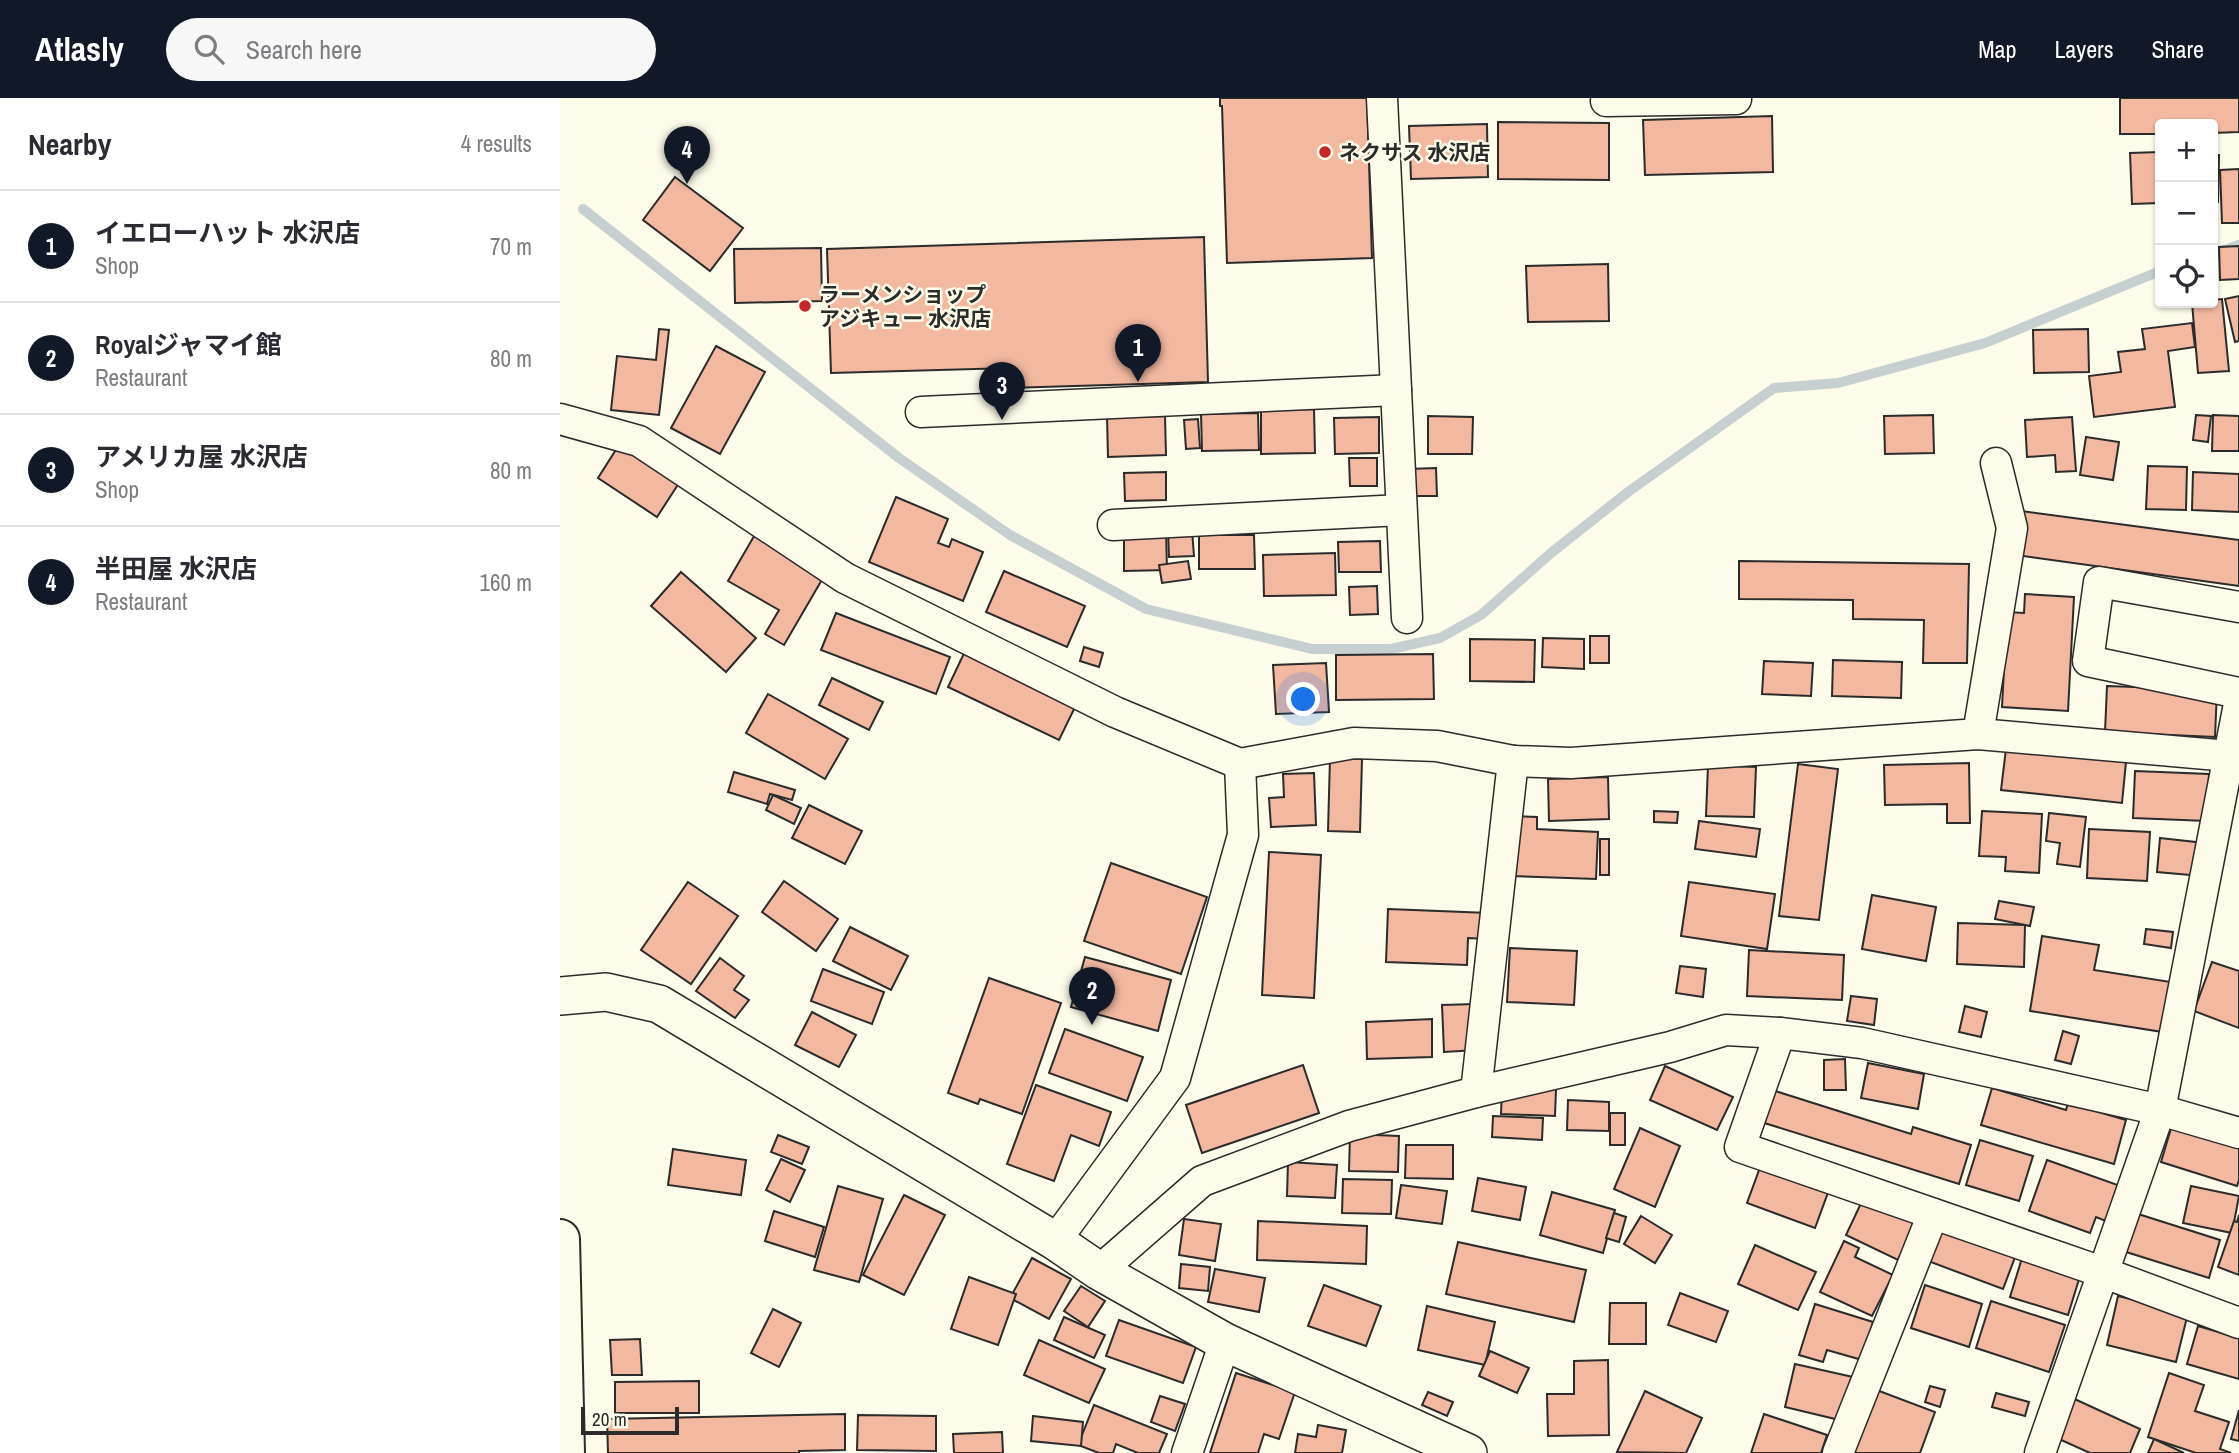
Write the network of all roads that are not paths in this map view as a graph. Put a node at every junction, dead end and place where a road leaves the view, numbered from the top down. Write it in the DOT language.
graph roads {
  1 [pos="1382,98"];
  2 [pos="1667,99"];
  3 [pos="1736,99"];
  4 [pos="1606,101"];
  5 [pos="1395,390"];
  6 [pos="921,412"];
  7 [pos="560,419"];
  8 [pos="1996,463"];
  9 [pos="1401,510"];
  10 [pos="1113,525"];
  11 [pos="2239,607"];
  12 [pos="1406,618"];
  13 [pos="2239,693"];
  14 [pos="2239,704"];
  15 [pos="1978,734"];
  16 [pos="2234,758"];
  17 [pos="1513,761"];
  18 [pos="1240,764"];
  19 [pos="560,996"];
  20 [pos="1780,1033"];
  21 [pos="1476,1092"];
  22 [pos="2160,1110"];
  23 [pos="2239,1133"];
  24 [pos="1933,1214"];
  25 [pos="560,1239"];
  26 [pos="1055,1241"];
  27 [pos="1099,1271"];
  28 [pos="2102,1272"];
  29 [pos="2239,1323"];
  30 [pos="1225,1342"];
  31 [pos="565,1453"];
  32 [pos="1187,1453"];
  33 [pos="1468,1453"];
  34 [pos="1838,1453"];
  35 [pos="2040,1453"];
  1 -- 5 [label="street"];
  2 -- 3 [label="street"];
  2 -- 4 [label="street"];
  5 -- 6 [label="street"];
  5 -- 9 [label="street"];
  7 -- 18 [label="street"];
  8 -- 15 [label="street"];
  9 -- 10 [label="street"];
  9 -- 12 [label="street"];
  11 -- 13 [label="street"];
  14 -- 16 [label="street"];
  15 -- 16 [label="street"];
  15 -- 17 [label="street"];
  16 -- 22 [label="street"];
  17 -- 18 [label="street"];
  17 -- 21 [label="street"];
  18 -- 26 [label="street"];
  19 -- 26 [label="street"];
  20 -- 21 [label="street"];
  20 -- 22 [label="street"];
  20 -- 24 [label="street"];
  21 -- 27 [label="street"];
  22 -- 23 [label="street"];
  22 -- 28 [label="street"];
  24 -- 28 [label="street"];
  24 -- 34 [label="street"];
  25 -- 31 [label="highway"];
  26 -- 27 [label="street"];
  27 -- 30 [label="street"];
  28 -- 29 [label="street"];
  28 -- 35 [label="street"];
  30 -- 32 [label="street"];
  30 -- 33 [label="street"];
}
